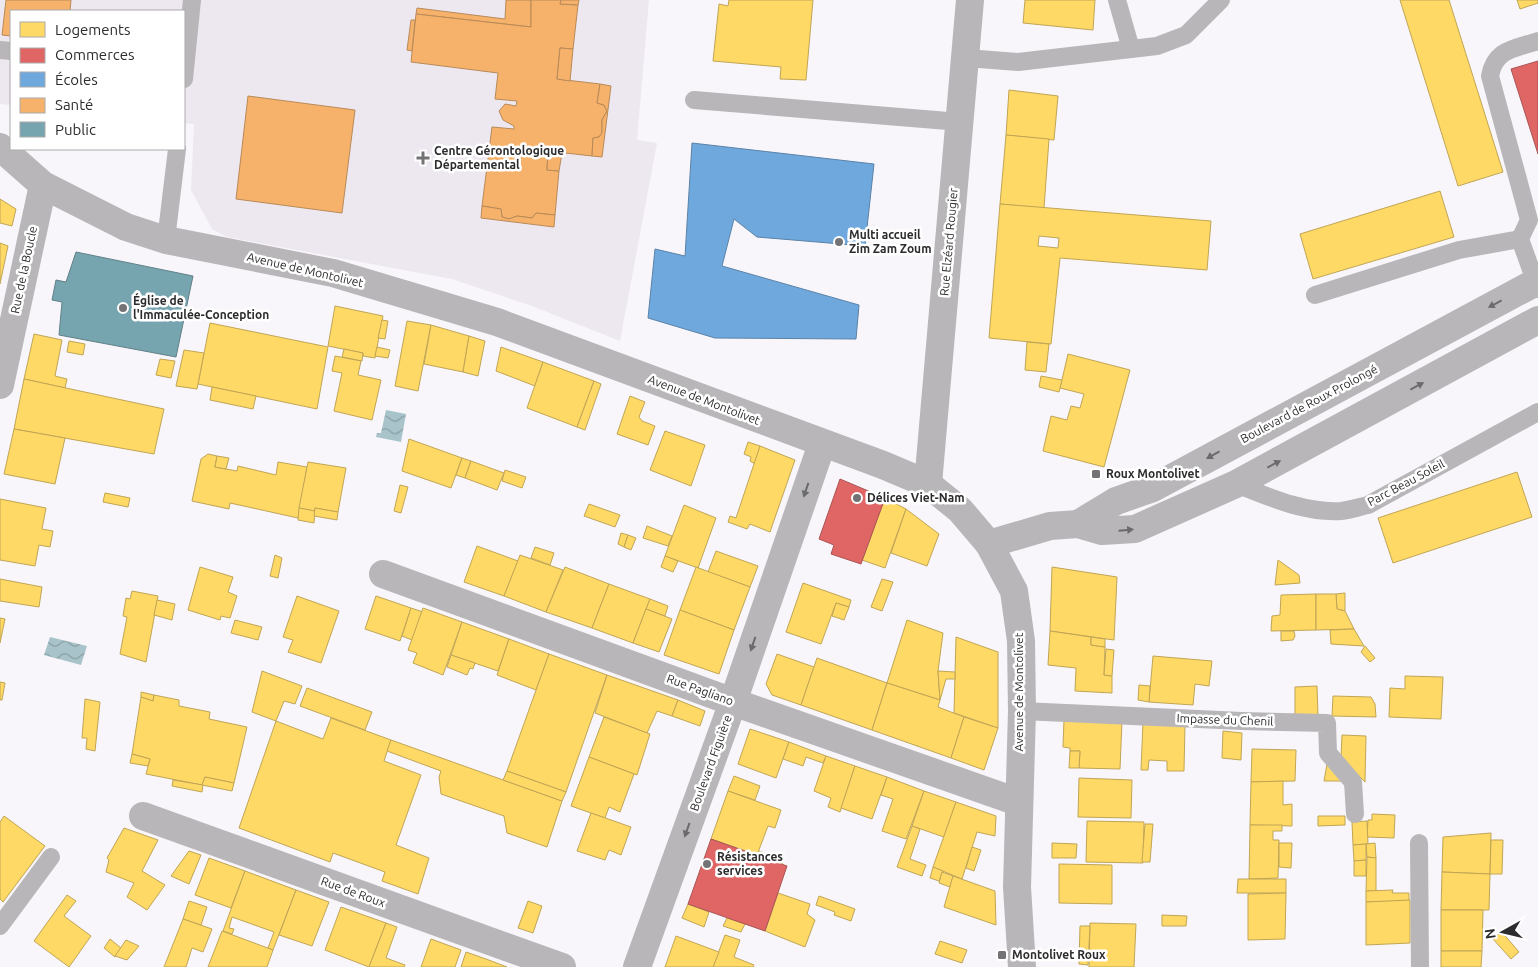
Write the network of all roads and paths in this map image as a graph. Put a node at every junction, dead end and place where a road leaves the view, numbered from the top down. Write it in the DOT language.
graph roads {
  1 [pos="192,0"];
  2 [pos="970,0"];
  3 [pos="1118,0"];
  4 [pos="1221,0"];
  5 [pos="1538,41"];
  6 [pos="1131,49"];
  7 [pos="966,58"];
  8 [pos="185,66"];
  9 [pos="694,100"];
  10 [pos="960,122"];
  11 [pos="0,147"];
  12 [pos="176,150"];
  13 [pos="43,184"];
  14 [pos="1520,239"];
  15 [pos="166,240"];
  16 [pos="1537,284"];
  17 [pos="1315,295"];
  18 [pos="1538,320"];
  19 [pos="0,385"];
  20 [pos="1538,412"];
  21 [pos="822,444"];
  22 [pos="928,484"];
  23 [pos="1236,484"];
  24 [pos="1078,524"];
  25 [pos="989,544"];
  26 [pos="383,574"];
  27 [pos="733,702"];
  28 [pos="1022,711"];
  29 [pos="1018,802"];
  30 [pos="1355,814"];
  31 [pos="143,816"];
  32 [pos="1419,843"];
  33 [pos="51,857"];
  34 [pos="0,926"];
  35 [pos="562,967"];
  36 [pos="636,967"];
  37 [pos="1022,967"];
  38 [pos="1420,967"];
  1 -- 8 [label="lane"];
  2 -- 7 [label="street, Rue Elzéard Rougier"];
  3 -- 6 [label="lane"];
  4 -- 6 [label="lane"];
  5 -- 14 [label="lane"];
  6 -- 7 [label="lane"];
  7 -- 10 [label="street, Rue Elzéard Rougier"];
  9 -- 10 [label="lane"];
  10 -- 22 [label="street, Rue Elzéard Rougier"];
  11 -- 13 [label="street, Avenue de Montolivet"];
  12 -- 15 [label="lane"];
  13 -- 15 [label="street, Avenue de Montolivet"];
  13 -- 19 [label="street, Rue de la Boucle"];
  14 -- 16 [label="lane"];
  14 -- 17 [label="lane"];
  15 -- 21 [label="street, Avenue de Montolivet"];
  16 -- 24 [label="street, Boulevard de Roux Prolongé, one-way"];
  23 -- 18 [label="street, Boulevard de Roux Prolongé, one-way"];
  20 -- 23 [label="lane, Parc Beau Soleil"];
  21 -- 22 [label="street, Avenue de Montolivet"];
  21 -- 27 [label="street, Boulevard Figuière, one-way"];
  22 -- 25 [label="street, Avenue de Montolivet"];
  24 -- 23 [label="street, Boulevard de Roux Prolongé, one-way"];
  24 -- 25 [label="street, Boulevard de Roux Prolongé"];
  25 -- 28 [label="street, Avenue de Montolivet"];
  26 -- 27 [label="street, Rue Pagliano"];
  27 -- 29 [label="street, Rue Pagliano"];
  27 -- 36 [label="street, Boulevard Figuière, one-way"];
  28 -- 29 [label="street, Avenue de Montolivet"];
  28 -- 30 [label="lane, Impasse du Chenil"];
  29 -- 37 [label="street, Avenue de Montolivet"];
  31 -- 35 [label="street, Rue de Roux"];
  32 -- 38 [label="lane"];
  33 -- 34 [label="lane"];
}
